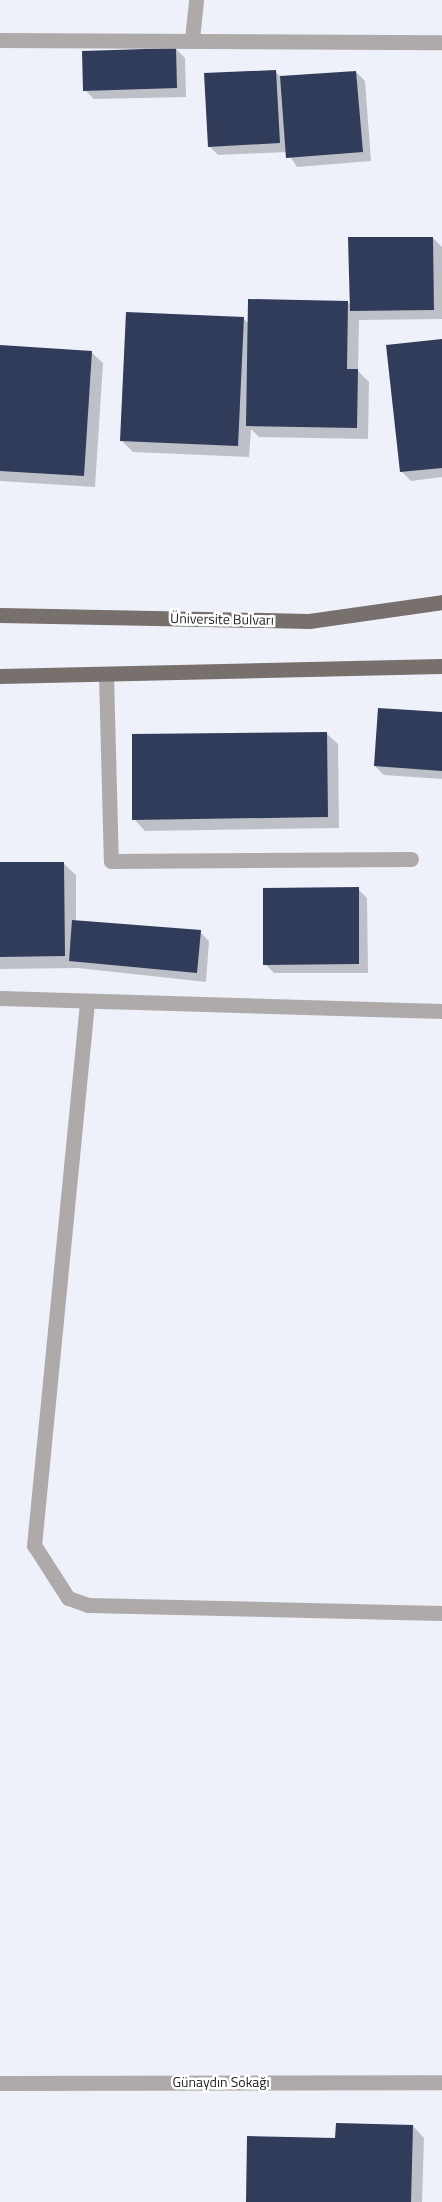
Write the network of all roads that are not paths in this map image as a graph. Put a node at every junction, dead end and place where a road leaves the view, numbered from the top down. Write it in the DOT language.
graph roads {
  1 [pos="196,0"];
  2 [pos="192,39"];
  3 [pos="0,40"];
  4 [pos="442,42"];
  5 [pos="442,602"];
  6 [pos="0,615"];
  7 [pos="442,666"];
  8 [pos="106,675"];
  9 [pos="0,676"];
  10 [pos="411,859"];
  11 [pos="0,998"];
  12 [pos="87,1003"];
  13 [pos="442,1011"];
  14 [pos="442,1613"];
  15 [pos="442,2082"];
  16 [pos="0,2083"];
  1 -- 2 [label="street"];
  2 -- 3 [label="street"];
  2 -- 4 [label="street"];
  5 -- 6 [label="main road, Üniversite Bulvarı"];
  7 -- 8 [label="main road"];
  8 -- 9 [label="main road"];
  8 -- 10 [label="street"];
  11 -- 12 [label="street"];
  12 -- 13 [label="street"];
  12 -- 14 [label="street"];
  15 -- 16 [label="street, Günaydın Sokağı"];
}
